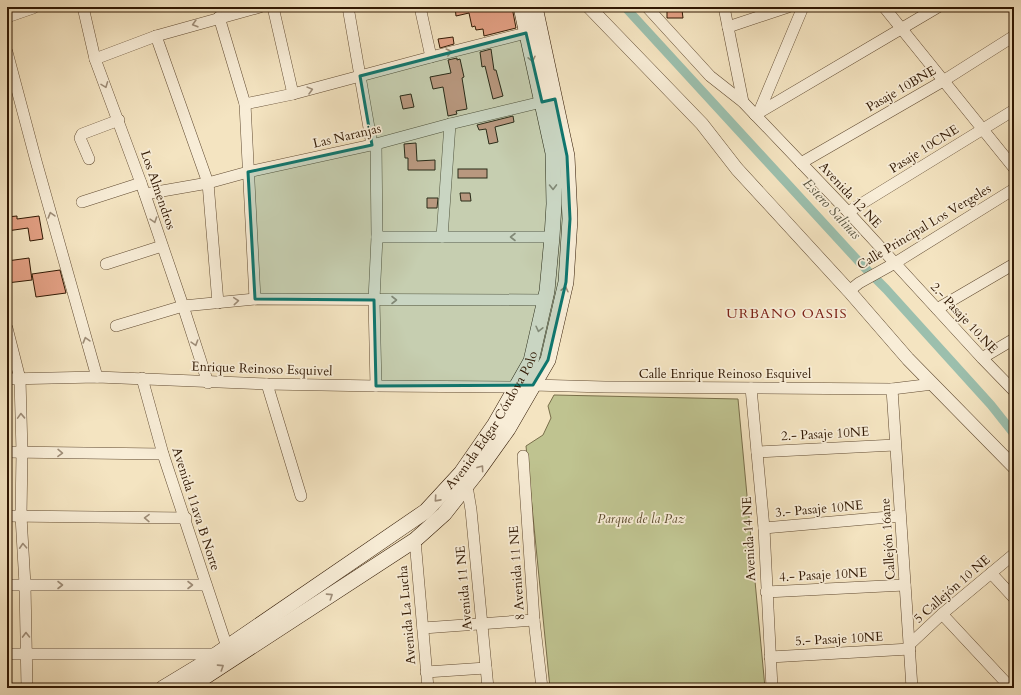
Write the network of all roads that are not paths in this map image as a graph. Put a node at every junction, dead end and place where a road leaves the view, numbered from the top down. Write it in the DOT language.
graph roads {
  1 [pos="33,7"];
  2 [pos="83,7"];
  3 [pos="260,7"];
  4 [pos="273,7"];
  5 [pos="348,7"];
  6 [pos="420,7"];
  7 [pos="521,7"];
  8 [pos="535,7"];
  9 [pos="589,7"];
  10 [pos="647,7"];
  11 [pos="724,7"];
  12 [pos="788,7"];
  13 [pos="803,7"];
  14 [pos="884,7"];
  15 [pos="938,7"];
  16 [pos="7,16"];
  17 [pos="219,17"];
  18 [pos="728,27"];
  19 [pos="902,29"];
  20 [pos="526,33"];
  21 [pos="156,36"];
  22 [pos="1014,36"];
  23 [pos="7,52"];
  24 [pos="431,57"];
  25 [pos="95,59"];
  26 [pos="360,76"];
  27 [pos="943,81"];
  28 [pos="293,94"];
  29 [pos="548,100"];
  30 [pos="743,102"];
  31 [pos="245,104"];
  32 [pos="1014,110"];
  33 [pos="757,114"];
  34 [pos="119,120"];
  35 [pos="450,124"];
  36 [pos="983,130"];
  37 [pos="374,144"];
  38 [pos="89,159"];
  39 [pos="801,163"];
  40 [pos="1014,168"];
  41 [pos="248,172"];
  42 [pos="208,183"];
  43 [pos="143,189"];
  44 [pos="1014,189"];
  45 [pos="82,202"];
  46 [pos="848,212"];
  47 [pos="377,237"];
  48 [pos="442,237"];
  49 [pos="552,237"];
  50 [pos="162,246"];
  51 [pos="106,264"];
  52 [pos="1014,264"];
  53 [pos="890,265"];
  54 [pos="854,287"];
  55 [pos="255,299"];
  56 [pos="374,300"];
  57 [pos="545,300"];
  58 [pos="218,303"];
  59 [pos="183,306"];
  60 [pos="937,309"];
  61 [pos="116,326"];
  62 [pos="7,328"];
  63 [pos="1014,339"];
  64 [pos="982,358"];
  65 [pos="97,377"];
  66 [pos="142,378"];
  67 [pos="7,379"];
  68 [pos="20,379"];
  69 [pos="208,383"];
  70 [pos="267,384"];
  71 [pos="933,384"];
  72 [pos="533,385"];
  73 [pos="376,386"];
  74 [pos="517,387"];
  75 [pos="751,388"];
  76 [pos="892,389"];
  77 [pos="1014,391"];
  78 [pos="895,444"];
  79 [pos="7,452"];
  80 [pos="22,452"];
  81 [pos="757,452"];
  82 [pos="163,454"];
  83 [pos="523,456"];
  84 [pos="1014,467"];
  85 [pos="467,486"];
  86 [pos="301,496"];
  87 [pos="7,516"];
  88 [pos="21,516"];
  89 [pos="900,516"];
  90 [pos="186,518"];
  91 [pos="764,528"];
  92 [pos="415,540"];
  93 [pos="1014,554"];
  94 [pos="991,573"];
  95 [pos="7,585"];
  96 [pos="25,585"];
  97 [pos="206,585"];
  98 [pos="905,585"];
  99 [pos="766,592"];
  100 [pos="1014,598"];
  101 [pos="942,614"];
  102 [pos="534,620"];
  103 [pos="482,623"];
  104 [pos="423,628"];
  105 [pos="909,647"];
  106 [pos="222,651"];
  107 [pos="7,654"];
  108 [pos="26,654"];
  109 [pos="770,657"];
  110 [pos="486,668"];
  111 [pos="426,672"];
  112 [pos="911,676"];
  113 [pos="27,688"];
  114 [pos="163,688"];
  115 [pos="188,688"];
  116 [pos="428,688"];
  117 [pos="488,688"];
  118 [pos="542,688"];
  119 [pos="772,688"];
  120 [pos="912,688"];
  121 [pos="922,688"];
  122 [pos="1011,688"];
  1 -- 16 [label="street"];
  2 -- 25 [label="street, Los Almendros"];
  3 -- 17 [label="street"];
  4 -- 28 [label="street"];
  5 -- 26 [label="street"];
  6 -- 24 [label="street"];
  7 -- 20 [label="main road, Avenida Edgar Córdova Polo"];
  8 -- 29 [label="main road, Avenida Edgar Córdova Polo"];
  9 -- 54 [label="street"];
  10 -- 30 [label="street"];
  11 -- 18 [label="street"];
  12 -- 18 [label="street"];
  13 -- 33 [label="street"];
  14 -- 19 [label="street"];
  15 -- 19 [label="street"];
  17 -- 21 [label="street, one-way"];
  17 -- 31 [label="street"];
  18 -- 30 [label="street"];
  19 -- 27 [label="street"];
  19 -- 33 [label="street"];
  24 -- 20 [label="street, one-way"];
  20 -- 29 [label="main road, Avenida Edgar Córdova Polo, one-way"];
  21 -- 25 [label="street"];
  21 -- 42 [label="street"];
  22 -- 27 [label="street, Pasaje 10BNE"];
  65 -- 23 [label="street, one-way"];
  24 -- 26 [label="street"];
  25 -- 34 [label="street, Los Almendros, one-way"];
  28 -- 26 [label="street, one-way"];
  26 -- 37 [label="street"];
  27 -- 36 [label="street"];
  27 -- 39 [label="street, Pasaje 10BNE"];
  28 -- 31 [label="street"];
  29 -- 35 [label="street, Las Naranjas"];
  29 -- 49 [label="main road, Avenida Edgar Córdova Polo, one-way"];
  72 -- 29 [label="main road, Avenida Edgar Córdova Polo, one-way"];
  30 -- 33 [label="street, Avenida 12 NE"];
  31 -- 41 [label="street"];
  32 -- 36 [label="street, Pasaje 10CNE"];
  33 -- 39 [label="street, Avenida 12 NE"];
  34 -- 38 [label="street"];
  34 -- 43 [label="street, Los Almendros"];
  35 -- 37 [label="street, Las Naranjas"];
  35 -- 48 [label="street"];
  36 -- 40 [label="street"];
  36 -- 46 [label="street, Pasaje 10CNE"];
  37 -- 41 [label="street, Las Naranjas"];
  37 -- 47 [label="street"];
  39 -- 46 [label="street, Avenida 12 NE"];
  41 -- 42 [label="street, Las Naranjas"];
  41 -- 55 [label="street"];
  42 -- 43 [label="street, Las Naranjas"];
  42 -- 58 [label="street"];
  43 -- 45 [label="street, Las Naranjas"];
  43 -- 50 [label="street, Los Almendros, one-way"];
  44 -- 53 [label="street, Calle Principal Los Vergeles"];
  46 -- 53 [label="street, Avenida 12 NE"];
  47 -- 48 [label="street"];
  47 -- 56 [label="street"];
  49 -- 48 [label="street, one-way"];
  49 -- 57 [label="main road, Avenida Edgar Córdova Polo"];
  50 -- 51 [label="street"];
  50 -- 59 [label="street, Los Almendros"];
  52 -- 60 [label="street"];
  53 -- 54 [label="street, Calle Principal Los Vergeles"];
  53 -- 60 [label="street, 2.- Pasaje 10.NE"];
  54 -- 71 [label="street"];
  55 -- 56 [label="street"];
  58 -- 55 [label="street, one-way"];
  56 -- 57 [label="street, one-way"];
  56 -- 73 [label="street"];
  57 -- 74 [label="main road, Avenida Edgar Córdova Polo, one-way"];
  58 -- 59 [label="street"];
  59 -- 61 [label="street"];
  59 -- 69 [label="street, Los Almendros, one-way"];
  60 -- 64 [label="street, 2.- Pasaje 10.NE"];
  62 -- 68 [label="street"];
  63 -- 64 [label="street"];
  64 -- 77 [label="street, 2.- Pasaje 10.NE"];
  65 -- 66 [label="street, Enrique Reinoso Esquivel"];
  65 -- 68 [label="street, Enrique Reinoso Esquivel"];
  66 -- 69 [label="street, Enrique Reinoso Esquivel"];
  66 -- 82 [label="street, Avenida 11ava B Norte"];
  67 -- 68 [label="street, Enrique Reinoso Esquivel"];
  80 -- 68 [label="street, one-way"];
  69 -- 70 [label="street, Enrique Reinoso Esquivel"];
  70 -- 73 [label="street, Enrique Reinoso Esquivel"];
  70 -- 86 [label="street"];
  71 -- 76 [label="street, Calle Enrique Reinoso Esquivel"];
  71 -- 84 [label="street"];
  72 -- 74 [label="street, Calle Enrique Reinoso Esquivel"];
  72 -- 75 [label="street, Calle Enrique Reinoso Esquivel"];
  85 -- 72 [label="main road, Avenida Edgar Córdova Polo, one-way"];
  73 -- 74 [label="street, Enrique Reinoso Esquivel"];
  74 -- 106 [label="main road, Avenida Edgar Córdova Polo, one-way"];
  75 -- 76 [label="street, Calle Enrique Reinoso Esquivel"];
  75 -- 81 [label="street, Avenida 14 NE"];
  76 -- 78 [label="street, Callejón 16ane"];
  78 -- 81 [label="street, 2.- Pasaje 10NE"];
  78 -- 89 [label="street, Callejón 16ane"];
  79 -- 80 [label="street"];
  80 -- 82 [label="street, one-way"];
  80 -- 88 [label="street"];
  81 -- 91 [label="street, Avenida 14 NE"];
  82 -- 90 [label="street, Avenida 11ava B Norte"];
  83 -- 102 [label="street, 8 Avenida 11 NE"];
  85 -- 92 [label="main road, Avenida Edgar Córdova Polo"];
  85 -- 103 [label="street, Avenida 11 NE"];
  87 -- 88 [label="street"];
  90 -- 88 [label="street, one-way"];
  96 -- 88 [label="street, one-way"];
  89 -- 91 [label="street, 3.- Pasaje 10NE"];
  89 -- 98 [label="street, Callejón 16ane"];
  90 -- 97 [label="street, Avenida 11ava B Norte"];
  91 -- 99 [label="street, Avenida 14 NE"];
  92 -- 104 [label="street, Avenida La Lucha"];
  115 -- 92 [label="main road, Avenida Edgar Córdova Polo, one-way"];
  93 -- 94 [label="street, 5 Callejón 10 NE"];
  94 -- 100 [label="street"];
  94 -- 101 [label="street, 5 Callejón 10 NE"];
  95 -- 96 [label="street"];
  96 -- 97 [label="street, one-way"];
  108 -- 96 [label="street, one-way"];
  97 -- 106 [label="street, Avenida 11ava B Norte"];
  98 -- 99 [label="street, 4.- Pasaje 10NE"];
  98 -- 105 [label="street, Callejón 16ane"];
  99 -- 109 [label="street, Avenida 14 NE"];
  101 -- 105 [label="street, 5 Callejón 10 NE"];
  101 -- 122 [label="street"];
  102 -- 103 [label="street"];
  102 -- 118 [label="street, 8 Avenida 11 NE"];
  103 -- 104 [label="street"];
  103 -- 110 [label="street, Avenida 11 NE"];
  104 -- 111 [label="street, Avenida La Lucha"];
  105 -- 109 [label="street, 5.- Pasaje 10NE"];
  105 -- 112 [label="street, Callejón 16ane"];
  106 -- 108 [label="street"];
  106 -- 114 [label="main road, Avenida Edgar Córdova Polo"];
  107 -- 108 [label="street"];
  108 -- 113 [label="street"];
  109 -- 119 [label="street, Avenida 14 NE"];
  110 -- 111 [label="street"];
  110 -- 117 [label="street, Avenida 11 NE"];
  111 -- 116 [label="street, Avenida La Lucha"];
  112 -- 120 [label="street, Callejón 16ane"];
  112 -- 121 [label="street"];
}
